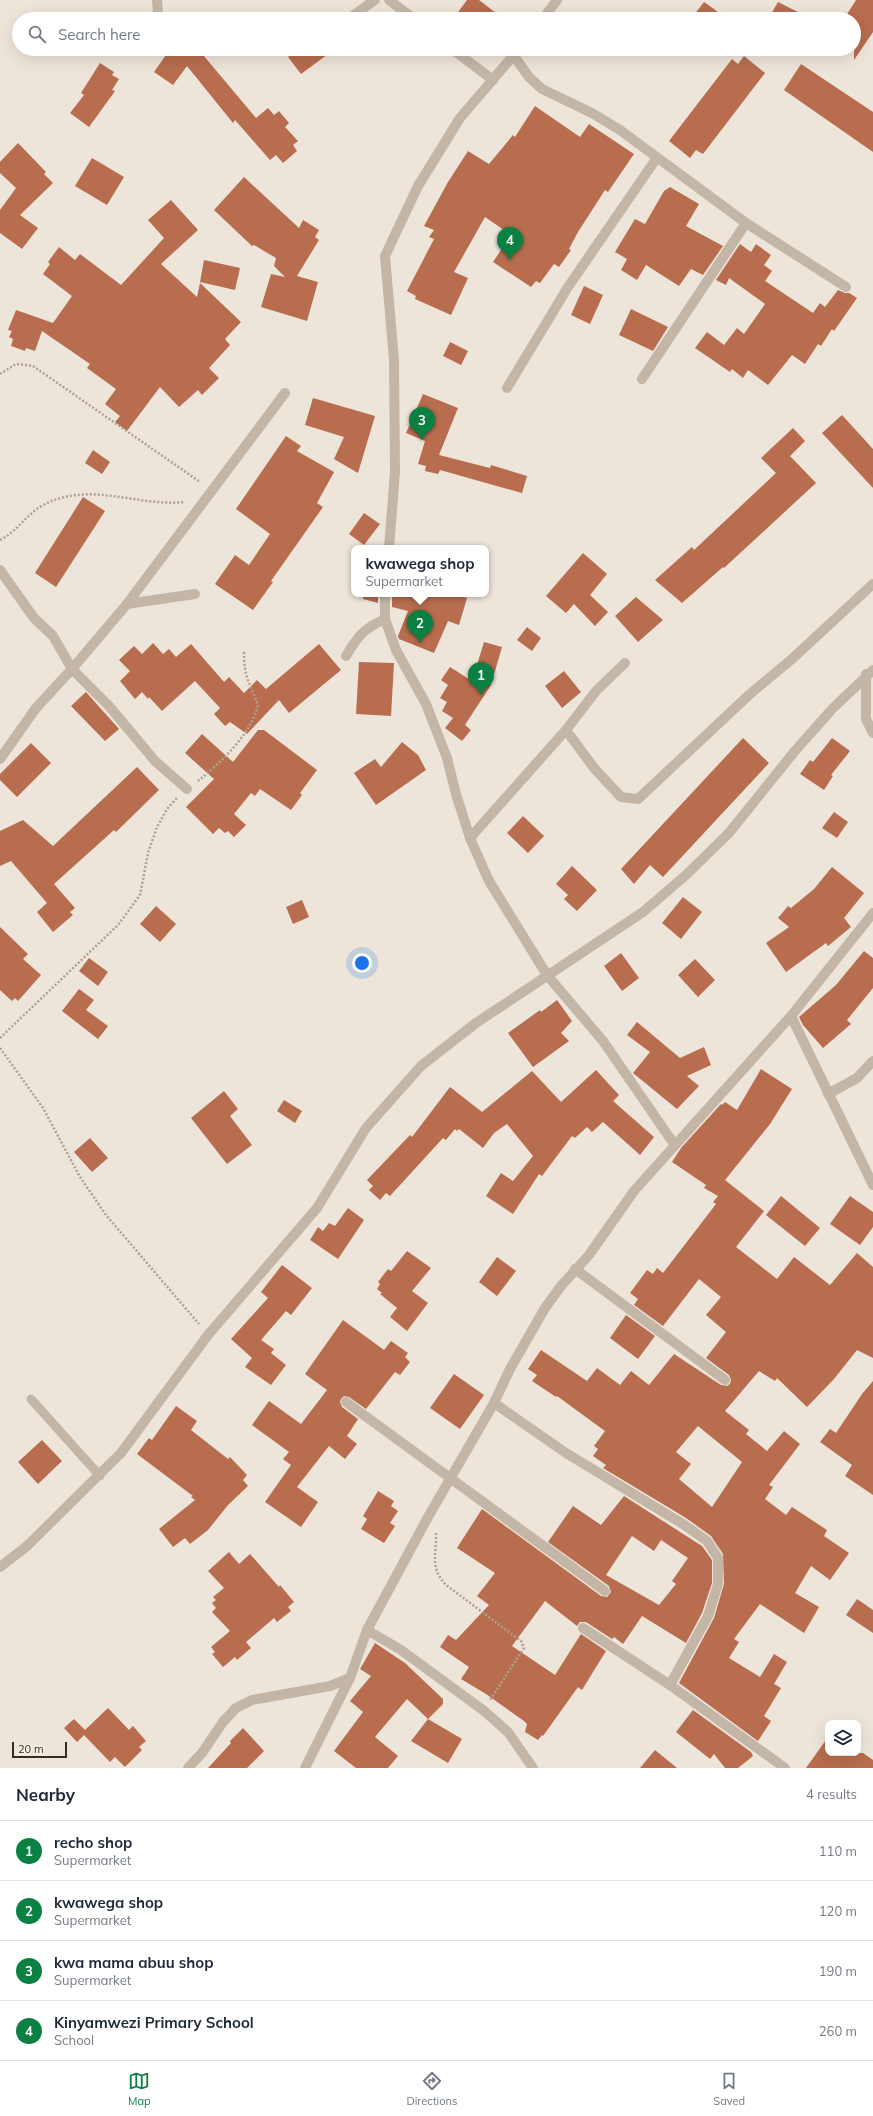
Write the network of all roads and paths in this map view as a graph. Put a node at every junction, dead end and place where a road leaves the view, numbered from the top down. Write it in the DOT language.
graph roads {
  1 [pos="157,0"];
  2 [pos="374,0"];
  3 [pos="389,0"];
  4 [pos="558,0"];
  5 [pos="158,12"];
  6 [pos="358,12"];
  7 [pos="405,12"];
  8 [pos="549,12"];
  9 [pos="461,56"];
  10 [pos="514,56"];
  11 [pos="518,56"];
  12 [pos="493,80"];
  13 [pos="656,159"];
  14 [pos="746,223"];
  15 [pos="846,287"];
  16 [pos="0,374"];
  17 [pos="642,379"];
  18 [pos="507,388"];
  19 [pos="285,393"];
  20 [pos="207,487"];
  21 [pos="189,502"];
  22 [pos="0,540"];
  23 [pos="389,545"];
  24 [pos="0,570"];
  25 [pos="873,584"];
  26 [pos="194,594"];
  27 [pos="385,597"];
  28 [pos="127,604"];
  29 [pos="385,619"];
  30 [pos="244,651"];
  31 [pos="346,656"];
  32 [pos="625,663"];
  33 [pos="72,669"];
  34 [pos="870,672"];
  35 [pos="566,730"];
  36 [pos="873,732"];
  37 [pos="0,759"];
  38 [pos="187,790"];
  39 [pos="470,838"];
  40 [pos="873,913"];
  41 [pos="548,974"];
  42 [pos="791,1016"];
  43 [pos="0,1038"];
  44 [pos="0,1048"];
  45 [pos="873,1061"];
  46 [pos="828,1094"];
  47 [pos="674,1144"];
  48 [pos="873,1185"];
  49 [pos="575,1269"];
  50 [pos="208,1335"];
  51 [pos="725,1380"];
  52 [pos="32,1399"];
  53 [pos="346,1402"];
  54 [pos="494,1403"];
  55 [pos="100,1476"];
  56 [pos="451,1480"];
  57 [pos="428,1517"];
  58 [pos="0,1567"];
  59 [pos="605,1591"];
  60 [pos="584,1628"];
  61 [pos="367,1630"];
  62 [pos="350,1678"];
  63 [pos="670,1685"];
  64 [pos="483,1710"];
  65 [pos="188,1768"];
  66 [pos="305,1768"];
  67 [pos="533,1768"];
  68 [pos="785,1768"];
  1 -- 5 [label="street"];
  2 -- 6 [label="street"];
  3 -- 7 [label="street"];
  4 -- 8 [label="street"];
  9 -- 12 [label="street"];
  10 -- 12 [label="street"];
  11 -- 13 [label="street"];
  12 -- 23 [label="street"];
  13 -- 14 [label="street"];
  13 -- 18 [label="street"];
  14 -- 15 [label="street"];
  14 -- 17 [label="street"];
  16 -- 20 [label="path"];
  19 -- 28 [label="street"];
  21 -- 22 [label="path"];
  24 -- 33 [label="street"];
  25 -- 35 [label="street"];
  26 -- 28 [label="street"];
  27 -- 29 [label="street"];
  28 -- 33 [label="street"];
  29 -- 31 [label="street"];
  29 -- 39 [label="street"];
  30 -- 38 [label="path"];
  32 -- 35 [label="street"];
  33 -- 37 [label="street"];
  33 -- 38 [label="street"];
  34 -- 36 [label="street"];
  34 -- 41 [label="street"];
  35 -- 39 [label="street"];
  38 -- 43 [label="path"];
  39 -- 41 [label="street"];
  40 -- 42 [label="street"];
  41 -- 47 [label="street"];
  41 -- 50 [label="street"];
  42 -- 46 [label="street"];
  42 -- 47 [label="street"];
  44 -- 50 [label="path"];
  45 -- 46 [label="street"];
  46 -- 48 [label="street"];
  47 -- 49 [label="street"];
  49 -- 51 [label="street"];
  49 -- 54 [label="street"];
  50 -- 55 [label="street"];
  52 -- 55 [label="lane"];
  53 -- 56 [label="street"];
  54 -- 56 [label="street"];
  54 -- 63 [label="street"];
  55 -- 58 [label="street"];
  56 -- 57 [label="street"];
  56 -- 59 [label="street"];
  57 -- 61 [label="street"];
  57 -- 64 [label="path"];
  60 -- 63 [label="street"];
  61 -- 62 [label="street"];
  61 -- 64 [label="street"];
  62 -- 65 [label="street"];
  62 -- 66 [label="street"];
  63 -- 68 [label="street"];
  64 -- 67 [label="street"];
}
